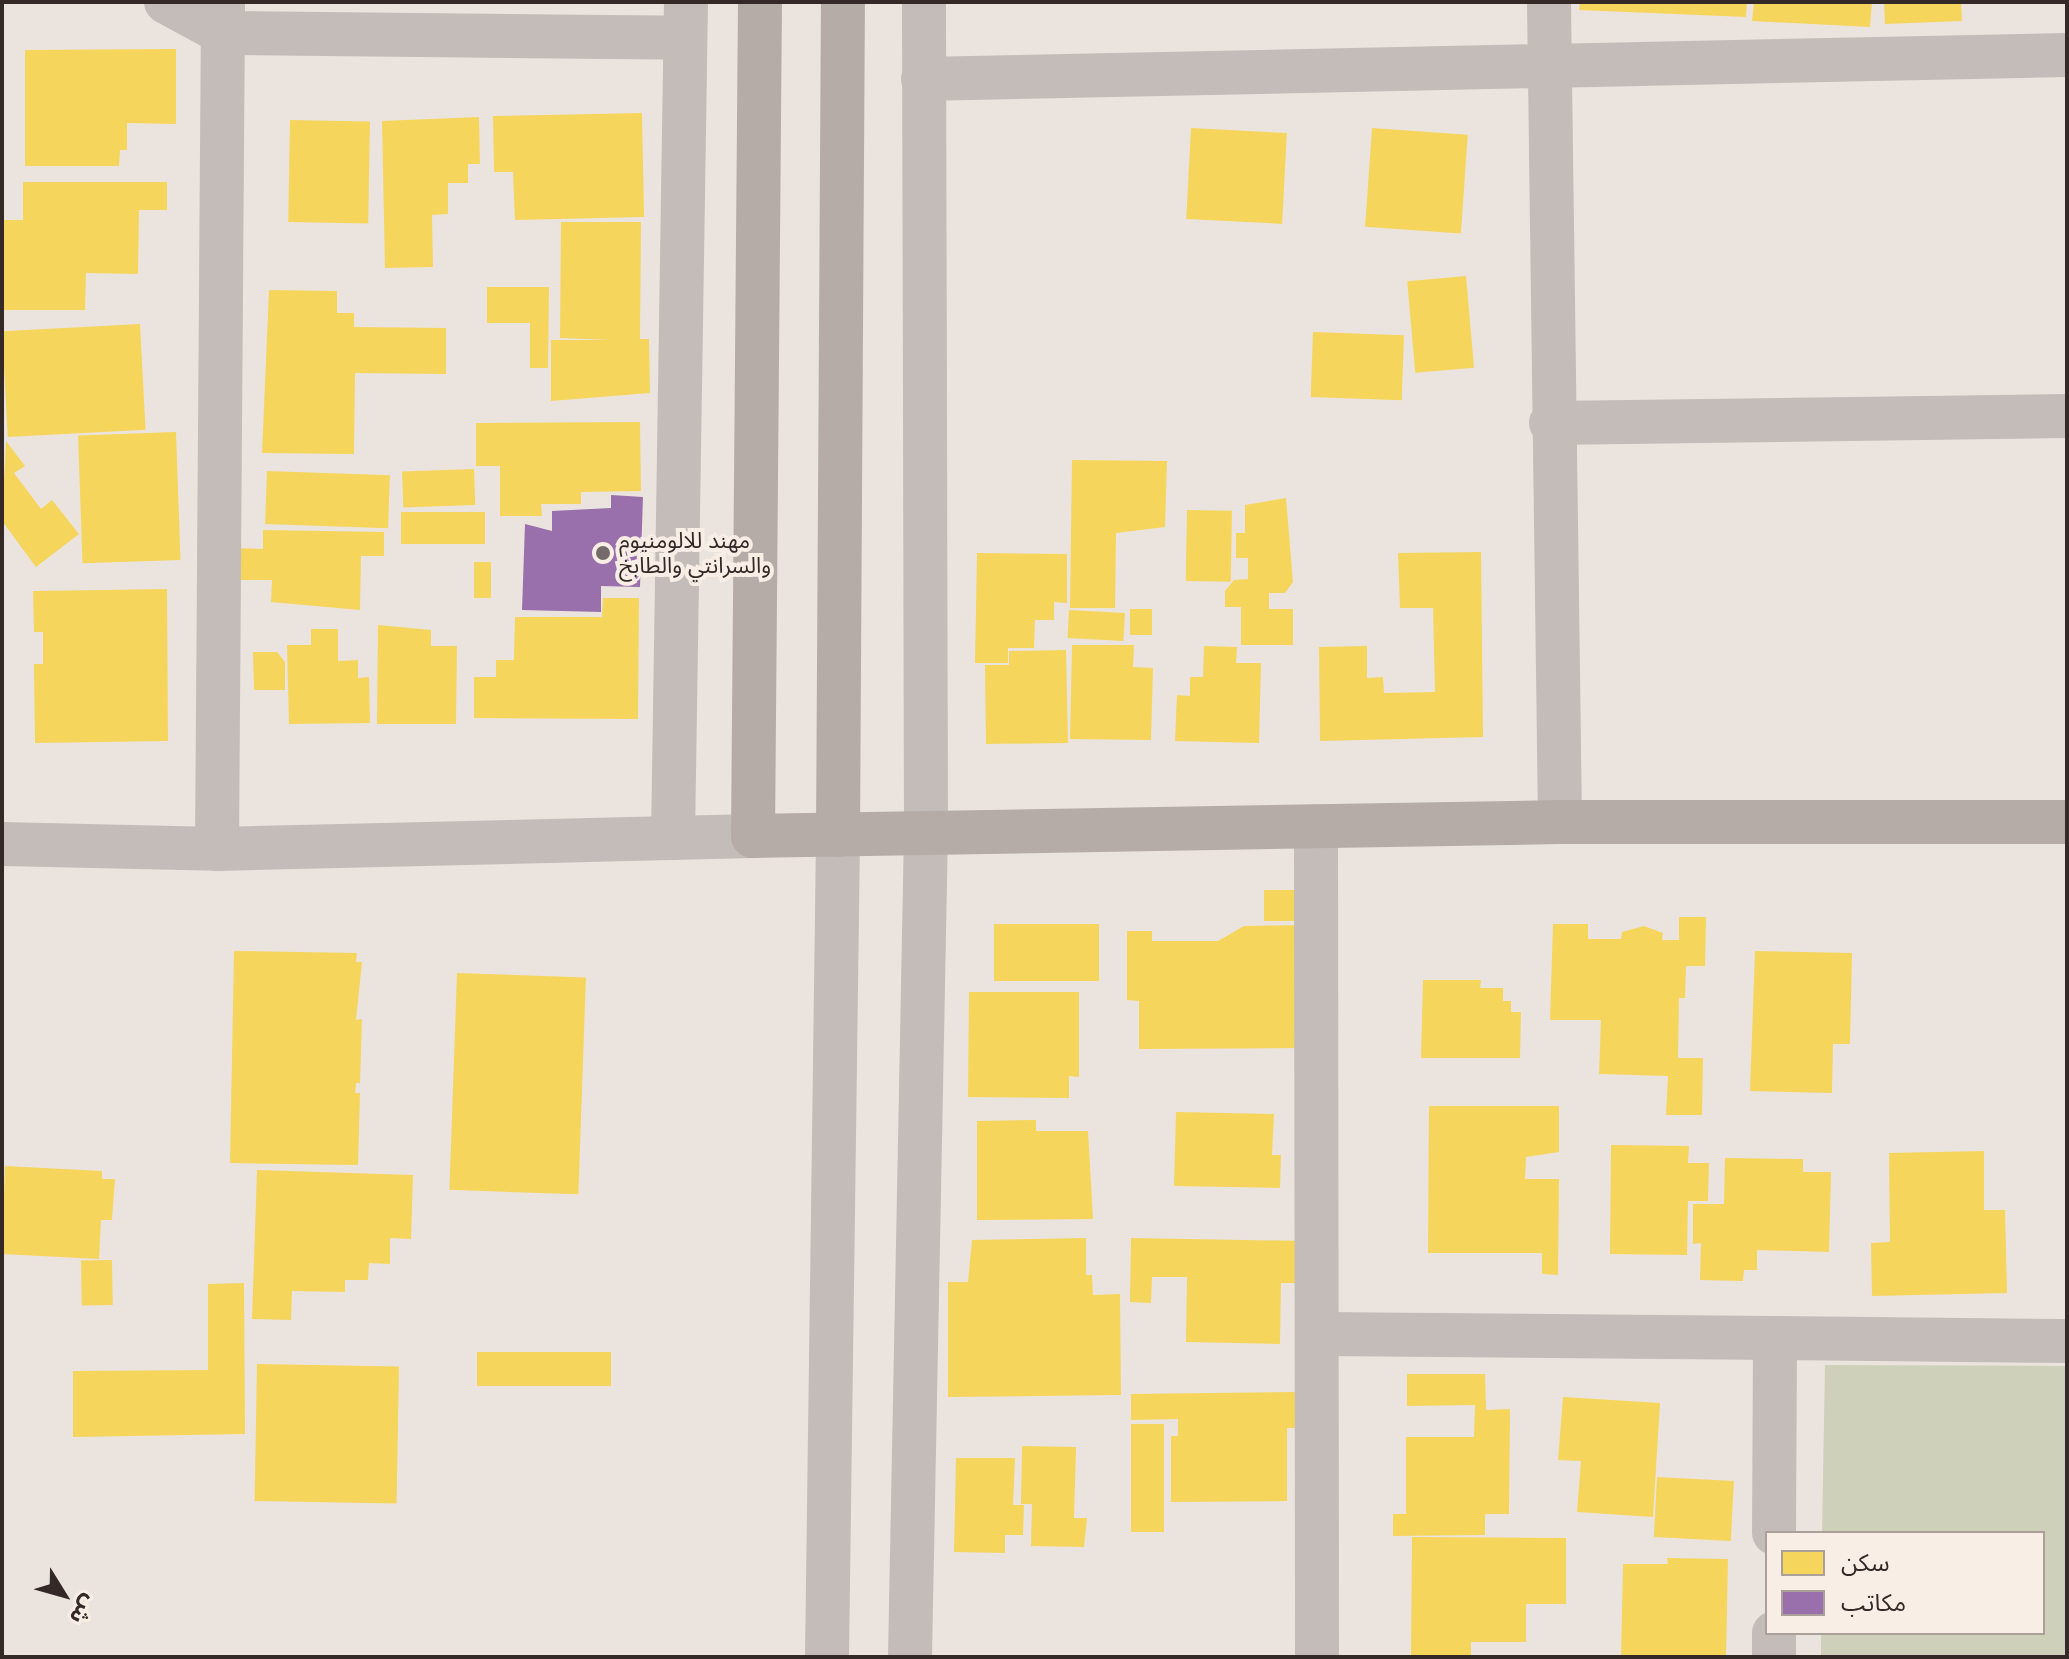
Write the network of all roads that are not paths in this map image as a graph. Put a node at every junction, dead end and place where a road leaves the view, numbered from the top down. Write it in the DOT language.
graph roads {
  1 [pos="166,2"];
  2 [pos="760,2"];
  3 [pos="843,2"];
  4 [pos="924,2"];
  5 [pos="1549,2"];
  6 [pos="223,18"];
  7 [pos="686,20"];
  8 [pos="2067,55"];
  9 [pos="1550,69"];
  10 [pos="923,79"];
  11 [pos="2067,416"];
  12 [pos="1551,423"];
  13 [pos="1560,822"];
  14 [pos="2067,822"];
  15 [pos="1316,826"];
  16 [pos="926,831"];
  17 [pos="838,835"];
  18 [pos="753,836"];
  19 [pos="673,838"];
  20 [pos="2,844"];
  21 [pos="217,849"];
  22 [pos="1321,1334"];
  23 [pos="1775,1338"];
  24 [pos="2067,1341"];
  25 [pos="1774,1531"];
  26 [pos="1774,1635"];
  27 [pos="827,1657"];
  28 [pos="910,1657"];
  29 [pos="1317,1657"];
  30 [pos="1774,1657"];
  1 -- 6 [label="street"];
  2 -- 18 [label="street"];
  3 -- 17 [label="street"];
  4 -- 10 [label="street"];
  5 -- 9 [label="street"];
  6 -- 7 [label="street"];
  6 -- 21 [label="street"];
  7 -- 19 [label="street"];
  8 -- 9 [label="street"];
  9 -- 10 [label="street"];
  9 -- 12 [label="street"];
  10 -- 16 [label="street"];
  11 -- 12 [label="street"];
  12 -- 13 [label="street"];
  13 -- 14 [label="street"];
  13 -- 15 [label="street"];
  15 -- 16 [label="street"];
  15 -- 22 [label="street"];
  16 -- 17 [label="street"];
  16 -- 28 [label="street"];
  17 -- 18 [label="street"];
  17 -- 27 [label="street"];
  18 -- 19 [label="street"];
  19 -- 21 [label="street"];
  20 -- 21 [label="street"];
  22 -- 23 [label="street"];
  22 -- 29 [label="street"];
  23 -- 24 [label="street"];
  23 -- 25 [label="street"];
  26 -- 30 [label="street"];
}
